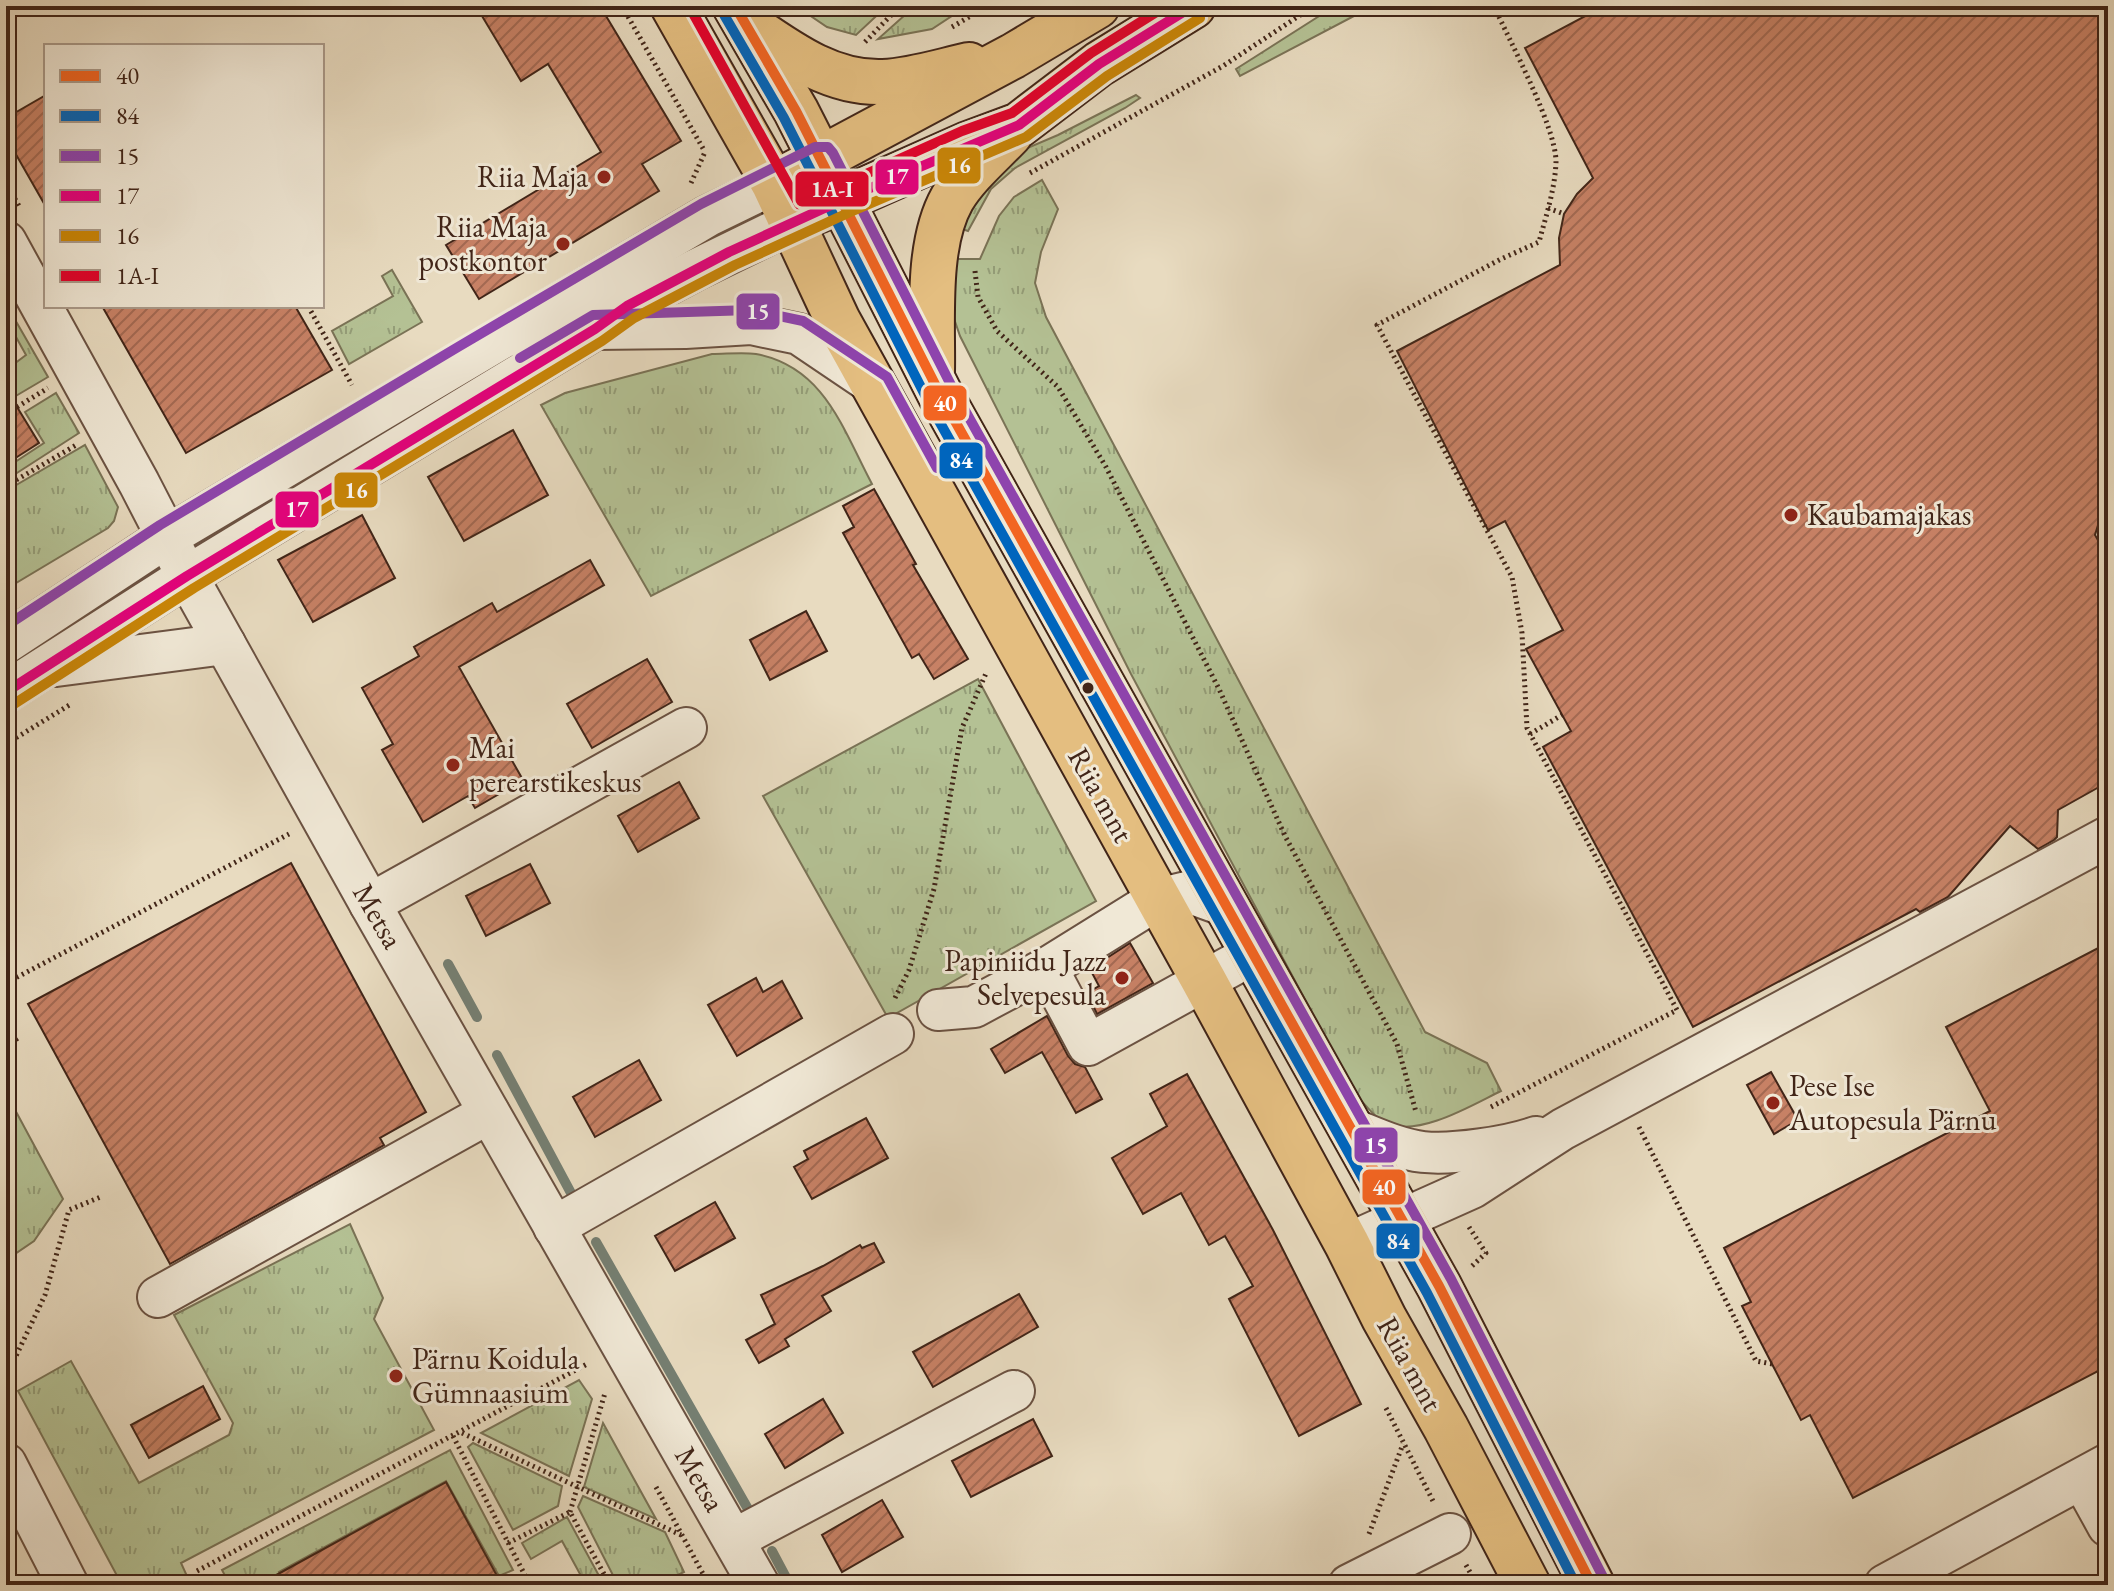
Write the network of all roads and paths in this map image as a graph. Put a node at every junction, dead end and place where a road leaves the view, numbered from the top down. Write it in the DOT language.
graph roads {
  1 [pos="622,6"];
  2 [pos="673,6"];
  3 [pos="900,6"];
  4 [pos="1193,6"];
  5 [pos="1314,6"];
  6 [pos="1494,6"];
  7 [pos="1095,7"];
  8 [pos="740,14"];
  9 [pos="859,48"];
  10 [pos="1013,56"];
  11 [pos="1019,125"];
  12 [pos="821,159"];
  13 [pos="1024,176"];
  14 [pos="693,191"];
  15 [pos="842,200"];
  16 [pos="783,203"];
  17 [pos="1548,208"];
  18 [pos="1564,214"];
  19 [pos="6,242"];
  20 [pos="974,257"];
  21 [pos="309,308"];
  22 [pos="595,329"];
  23 [pos="364,377"];
  24 [pos="932,378"];
  25 [pos="58,381"];
  26 [pos="352,385"];
  27 [pos="876,386"];
  28 [pos="339,393"];
  29 [pos="17,407"];
  30 [pos="90,438"];
  31 [pos="6,486"];
  32 [pos="167,537"];
  33 [pos="187,576"];
  34 [pos="6,643"];
  35 [pos="225,644"];
  36 [pos="989,666"];
  37 [pos="44,667"];
  38 [pos="6,692"];
  39 [pos="80,701"];
  40 [pos="1562,715"];
  41 [pos="686,728"];
  42 [pos="1530,734"];
  43 [pos="6,744"];
  44 [pos="301,828"];
  45 [pos="2108,837"];
  46 [pos="1158,899"];
  47 [pos="370,904"];
  48 [pos="1226,906"];
  49 [pos="1253,954"];
  50 [pos="1047,968"];
  51 [pos="1204,981"];
  52 [pos="6,983"];
  53 [pos="938,1010"];
  54 [pos="18,1038"];
  55 [pos="883,1040"];
  56 [pos="6,1046"];
  57 [pos="1604,1050"];
  58 [pos="1624,1098"];
  59 [pos="1488,1108"];
  60 [pos="489,1113"];
  61 [pos="1417,1115"];
  62 [pos="1350,1128"];
  63 [pos="1563,1129"];
  64 [pos="103,1196"];
  65 [pos="1402,1220"];
  66 [pos="1466,1223"];
  67 [pos="554,1227"];
  68 [pos="1347,1244"];
  69 [pos="1465,1273"];
  70 [pos="158,1297"];
  71 [pos="589,1363"];
  72 [pos="1772,1364"];
  73 [pos="6,1377"];
  74 [pos="1014,1391"];
  75 [pos="605,1393"];
  76 [pos="461,1432"];
  77 [pos="453,1436"];
  78 [pos="1403,1444"];
  79 [pos="6,1464"];
  80 [pos="2095,1472"];
  81 [pos="577,1488"];
  82 [pos="570,1512"];
  83 [pos="2108,1526"];
  84 [pos="1450,1534"];
  85 [pos="683,1536"];
  86 [pos="735,1539"];
  87 [pos="508,1543"];
  88 [pos="197,1571"];
  89 [pos="704,1576"];
  90 [pos="1350,1584"];
  91 [pos="68,1585"];
  92 [pos="530,1585"];
  93 [pos="610,1585"];
  94 [pos="687,1585"];
  95 [pos="759,1585"];
  96 [pos="1528,1585"];
  97 [pos="1592,1585"];
  98 [pos="1885,1585"];
  1 -- 14 [label="path"];
  2 -- 16 [label="main road, Riia mnt"];
  3 -- 9 [label="path"];
  4 -- 11 [label="main road"];
  5 -- 13 [label="path"];
  6 -- 17 [label="path"];
  7 -- 10 [label="main road"];
  8 -- 10 [label="main road"];
  8 -- 12 [label="main road, Riia mnt"];
  10 -- 12 [label="main road"];
  11 -- 15 [label="main road"];
  11 -- 24 [label="main road"];
  12 -- 15 [label="main road, Riia mnt"];
  12 -- 16 [label="main road"];
  15 -- 16 [label="main road"];
  15 -- 24 [label="main road, Riia mnt"];
  16 -- 22 [label="street"];
  16 -- 27 [label="main road, Riia mnt"];
  16 -- 32 [label="street"];
  17 -- 18 [label="path"];
  17 -- 42 [label="path"];
  19 -- 32 [label="street, Metsa"];
  20 -- 61 [label="path"];
  21 -- 26 [label="path"];
  22 -- 27 [label="street"];
  22 -- 33 [label="street"];
  23 -- 26 [label="path"];
  24 -- 48 [label="main road, Riia mnt"];
  25 -- 29 [label="path"];
  26 -- 28 [label="path"];
  27 -- 46 [label="main road, Riia mnt"];
  30 -- 31 [label="path"];
  32 -- 33 [label="street, Metsa"];
  32 -- 34 [label="street"];
  33 -- 35 [label="street, Metsa"];
  33 -- 37 [label="street"];
  35 -- 37 [label="street"];
  35 -- 47 [label="street, Metsa"];
  36 -- 55 [label="path"];
  37 -- 38 [label="street"];
  39 -- 43 [label="path"];
  40 -- 42 [label="path"];
  41 -- 47 [label="street"];
  42 -- 57 [label="path"];
  44 -- 52 [label="path"];
  45 -- 58 [label="street"];
  46 -- 48 [label="street"];
  46 -- 50 [label="street"];
  46 -- 51 [label="main road, Riia mnt"];
  47 -- 60 [label="street, Metsa"];
  48 -- 49 [label="main road, Riia mnt"];
  49 -- 51 [label="street"];
  49 -- 62 [label="main road, Riia mnt"];
  50 -- 51 [label="street"];
  50 -- 53 [label="street"];
  51 -- 68 [label="main road, Riia mnt"];
  54 -- 56 [label="path"];
  55 -- 67 [label="street"];
  57 -- 58 [label="path"];
  57 -- 59 [label="path"];
  58 -- 63 [label="street"];
  58 -- 72 [label="path"];
  60 -- 67 [label="street, Metsa"];
  60 -- 70 [label="street"];
  62 -- 63 [label="street"];
  62 -- 65 [label="main road, Riia mnt"];
  63 -- 65 [label="street"];
  64 -- 73 [label="path"];
  65 -- 68 [label="street"];
  65 -- 97 [label="main road, Riia mnt"];
  66 -- 69 [label="path"];
  67 -- 86 [label="street, Metsa"];
  68 -- 96 [label="main road, Riia mnt"];
  71 -- 76 [label="path"];
  74 -- 86 [label="street"];
  75 -- 81 [label="path"];
  76 -- 77 [label="path"];
  76 -- 81 [label="path"];
  77 -- 87 [label="path"];
  77 -- 88 [label="path"];
  78 -- 90 [label="path"];
  79 -- 91 [label="street"];
  80 -- 83 [label="street"];
  80 -- 98 [label="street"];
  81 -- 82 [label="path"];
  81 -- 85 [label="path"];
  82 -- 87 [label="path"];
  82 -- 93 [label="path"];
  84 -- 90 [label="street"];
  86 -- 95 [label="street, Metsa"];
  87 -- 92 [label="path"];
  89 -- 94 [label="path"];
}
